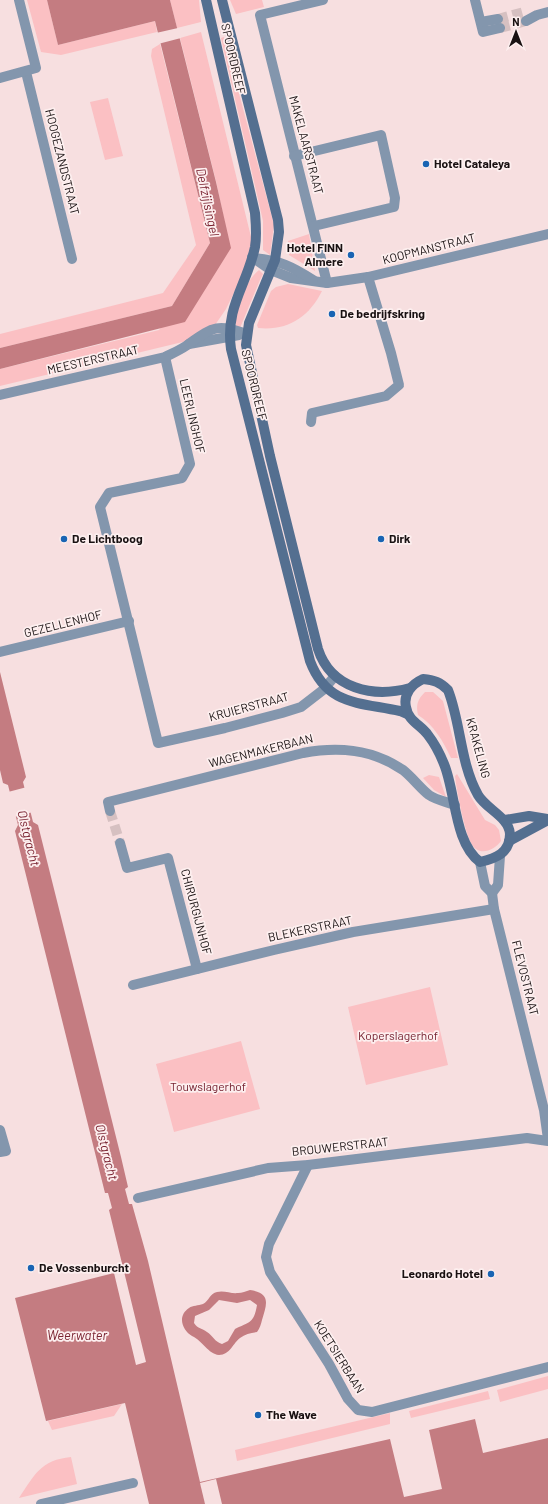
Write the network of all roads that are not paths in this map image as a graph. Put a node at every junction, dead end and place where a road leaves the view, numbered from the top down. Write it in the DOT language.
graph roads {
  1 [pos="19,0"];
  2 [pos="323,0"];
  3 [pos="475,0"];
  4 [pos="223,1"];
  5 [pos="207,3"];
  6 [pos="548,12"];
  7 [pos="525,17"];
  8 [pos="480,22"];
  9 [pos="26,72"];
  10 [pos="0,78"];
  11 [pos="294,156"];
  12 [pos="314,226"];
  13 [pos="548,234"];
  14 [pos="252,257"];
  15 [pos="72,259"];
  16 [pos="275,260"];
  17 [pos="271,270"];
  18 [pos="368,277"];
  19 [pos="315,281"];
  20 [pos="327,283"];
  21 [pos="230,332"];
  22 [pos="247,334"];
  23 [pos="165,357"];
  24 [pos="0,395"];
  25 [pos="311,422"];
  26 [pos="129,621"];
  27 [pos="2,652"];
  28 [pos="335,676"];
  29 [pos="326,687"];
  30 [pos="410,688"];
  31 [pos="408,714"];
  32 [pos="455,805"];
  33 [pos="109,806"];
  34 [pos="548,819"];
  35 [pos="505,820"];
  36 [pos="509,841"];
  37 [pos="120,843"];
  38 [pos="500,856"];
  39 [pos="480,862"];
  40 [pos="492,893"];
  41 [pos="494,909"];
  42 [pos="197,969"];
  43 [pos="134,985"];
  44 [pos="0,1130"];
  45 [pos="548,1140"];
  46 [pos="0,1152"];
  47 [pos="308,1165"];
  48 [pos="138,1198"];
  49 [pos="548,1368"];
  50 [pos="132,1483"];
  51 [pos="41,1504"];
  1 -- 9 [label="street"];
  2 -- 11 [label="street, MAKELAARSTRAAT"];
  3 -- 8 [label="street"];
  4 -- 16 [label="main road, SPOORDREEF"];
  5 -- 14 [label="main road, SPOORDREEF"];
  6 -- 7 [label="street"];
  8 -- 8 [label="street"];
  9 -- 10 [label="street"];
  9 -- 15 [label="street, HOOGEZANDSTRAAT"];
  11 -- 12 [label="street, MAKELAARSTRAAT"];
  11 -- 12 [label="street"];
  12 -- 20 [label="street, MAKELAARSTRAAT"];
  13 -- 18 [label="street, KOOPMANSTRAAT"];
  14 -- 16 [label="street, KOOPMANSTRAAT"];
  14 -- 17 [label="street, KOOPMANSTRAAT"];
  14 -- 21 [label="main road, SPOORDREEF"];
  16 -- 17 [label="main road, SPOORDREEF"];
  16 -- 19 [label="street, KOOPMANSTRAAT"];
  17 -- 19 [label="street, KOOPMANSTRAAT"];
  17 -- 22 [label="main road, SPOORDREEF"];
  18 -- 20 [label="street, KOOPMANSTRAAT"];
  18 -- 25 [label="street"];
  19 -- 20 [label="street, KOOPMANSTRAAT"];
  21 -- 22 [label="street, MEESTERSTRAAT"];
  21 -- 23 [label="street, MEESTERSTRAAT"];
  21 -- 29 [label="main road, SPOORDREEF"];
  22 -- 28 [label="main road, SPOORDREEF"];
  23 -- 24 [label="street, MEESTERSTRAAT"];
  23 -- 26 [label="street, LEERLINGHOF"];
  26 -- 27 [label="street, GEZELLENHOF"];
  26 -- 29 [label="street, KRUIERSTRAAT"];
  28 -- 29 [label="street, KRUIERSTRAAT"];
  28 -- 30 [label="main road, SPOORDREEF"];
  29 -- 31 [label="main road, SPOORDREEF"];
  30 -- 31 [label="main road"];
  30 -- 35 [label="main road, KRAKELING"];
  31 -- 32 [label="main road"];
  32 -- 33 [label="street, WAGENMAKERBAAN"];
  32 -- 39 [label="main road"];
  34 -- 35 [label="main road"];
  34 -- 36 [label="main road"];
  35 -- 36 [label="main road"];
  36 -- 38 [label="main road"];
  37 -- 42 [label="street, CHIRURGIJNHOF"];
  38 -- 39 [label="main road"];
  38 -- 40 [label="street, FLEVOSTRAAT"];
  39 -- 40 [label="street, FLEVOSTRAAT"];
  40 -- 41 [label="street, FLEVOSTRAAT"];
  41 -- 42 [label="street, BLEKERSTRAAT"];
  41 -- 45 [label="street, FLEVOSTRAAT"];
  42 -- 43 [label="street, BLEKERSTRAAT"];
  44 -- 46 [label="street"];
  45 -- 47 [label="street, BROUWERSTRAAT"];
  47 -- 48 [label="street, BROUWERSTRAAT"];
  47 -- 49 [label="street, KOETSIERBAAN"];
  50 -- 51 [label="street"];
}
